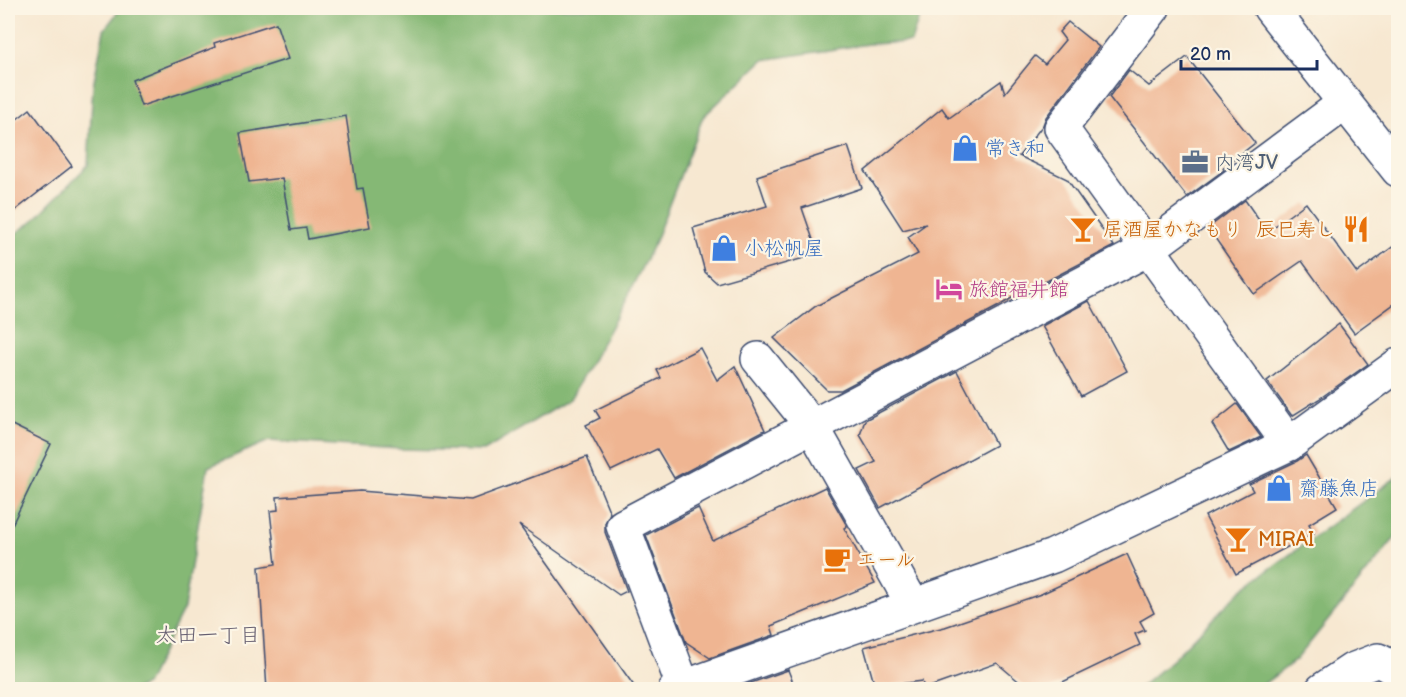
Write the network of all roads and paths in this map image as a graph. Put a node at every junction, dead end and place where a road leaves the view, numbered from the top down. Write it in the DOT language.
graph roads {
  1 [pos="1153,8"];
  2 [pos="1270,8"];
  3 [pos="1345,103"];
  4 [pos="1398,170"];
  5 [pos="1148,249"];
  6 [pos="758,359"];
  7 [pos="1398,366"];
  8 [pos="812,426"];
  9 [pos="1289,444"];
  10 [pos="914,605"];
  11 [pos="1398,676"];
  12 [pos="679,688"];
  13 [pos="1322,690"];
  1 -- 5 [label="street"];
  2 -- 3 [label="street"];
  3 -- 4 [label="street"];
  3 -- 5 [label="street"];
  5 -- 8 [label="street"];
  5 -- 9 [label="street"];
  6 -- 8 [label="street"];
  7 -- 9 [label="street"];
  8 -- 10 [label="street"];
  8 -- 12 [label="street"];
  9 -- 10 [label="street"];
  10 -- 12 [label="street"];
  11 -- 13 [label="street"];
}
